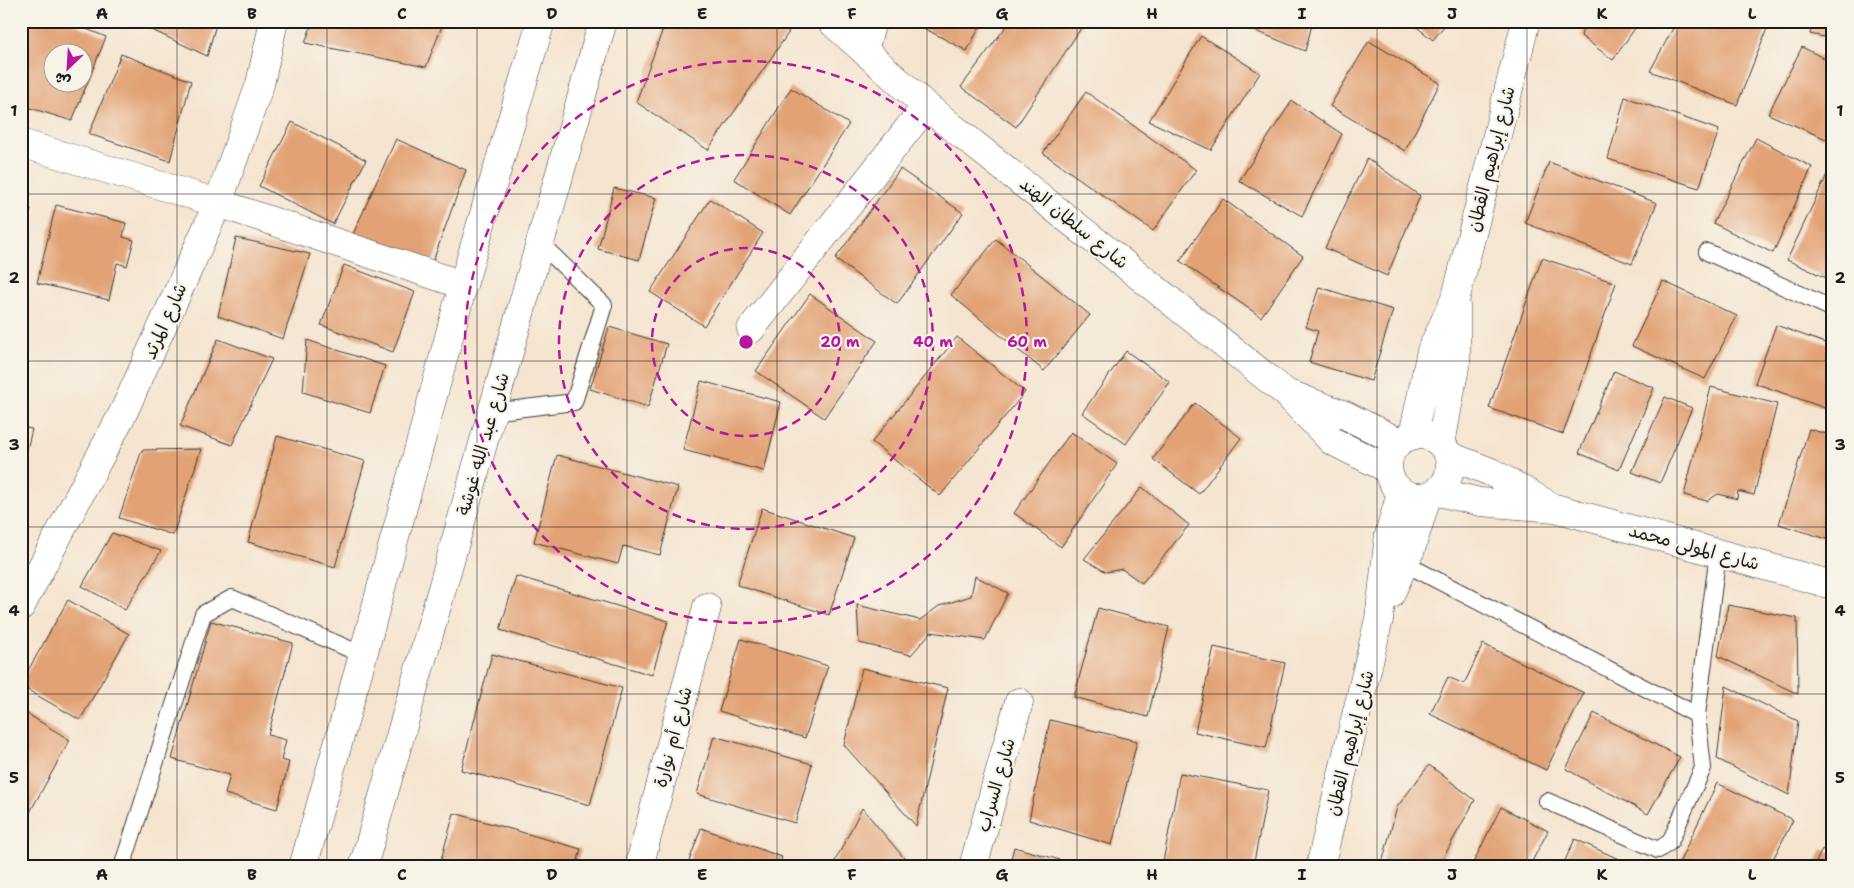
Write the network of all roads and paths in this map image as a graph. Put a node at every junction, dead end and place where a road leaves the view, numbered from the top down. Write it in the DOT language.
graph roads {
  1 [pos="274,21"];
  2 [pos="541,21"];
  3 [pos="604,21"];
  4 [pos="831,21"];
  5 [pos="872,21"];
  6 [pos="1526,21"];
  7 [pos="864,51"];
  8 [pos="926,106"];
  9 [pos="21,143"];
  10 [pos="218,202"];
  11 [pos="540,243"];
  12 [pos="1707,252"];
  13 [pos="463,285"];
  14 [pos="1456,297"];
  15 [pos="1833,309"];
  16 [pos="751,329"];
  17 [pos="1286,393"];
  18 [pos="492,412"];
  19 [pos="1406,438"];
  20 [pos="1445,450"];
  21 [pos="1388,469"];
  22 [pos="1422,494"];
  23 [pos="1555,508"];
  24 [pos="1718,553"];
  25 [pos="1404,562"];
  26 [pos="1833,585"];
  27 [pos="21,606"];
  28 [pos="707,607"];
  29 [pos="1379,619"];
  30 [pos="363,655"];
  31 [pos="1019,702"];
  32 [pos="1697,715"];
  33 [pos="1547,801"];
  34 [pos="364,864"];
  35 [pos="122,867"];
  36 [pos="303,867"];
  37 [pos="639,867"];
  38 [pos="973,867"];
  39 [pos="1320,867"];
  1 -- 10 [label="street, شارع المرثد"];
  2 -- 13 [label="street"];
  3 -- 11 [label="street, شارع عبد الله غوشة"];
  4 -- 7 [label="street, شارع سلطان الهند"];
  5 -- 7 [label="street"];
  6 -- 14 [label="street, شارع إبراهيم القطان"];
  7 -- 8 [label="street, شارع سلطان الهند"];
  8 -- 16 [label="street"];
  8 -- 17 [label="street, شارع سلطان الهند"];
  9 -- 10 [label="street"];
  10 -- 13 [label="street"];
  10 -- 27 [label="street, شارع المرثد"];
  11 -- 18 [label="street, شارع عبد الله غوشة"];
  11 -- 18 [label="lane"];
  12 -- 15 [label="lane"];
  13 -- 30 [label="street"];
  14 -- 19 [label="street, شارع إبراهيم القطان"];
  14 -- 20 [label="street, شارع إبراهيم القطان"];
  17 -- 19 [label="street, شارع سلطان الهند"];
  17 -- 21 [label="street, شارع سلطان الهند"];
  18 -- 34 [label="street, شارع عبد الله غوشة"];
  19 -- 20 [label="street"];
  19 -- 21 [label="street"];
  20 -- 22 [label="street"];
  20 -- 23 [label="street, شارع المولى محمد"];
  21 -- 22 [label="street"];
  22 -- 23 [label="street, شارع المولى محمد"];
  22 -- 25 [label="street, شارع إبراهيم القطان"];
  22 -- 29 [label="street, شارع إبراهيم القطان"];
  23 -- 24 [label="street, شارع المولى محمد"];
  24 -- 26 [label="street, شارع المولى محمد"];
  24 -- 32 [label="lane"];
  25 -- 29 [label="street, شارع إبراهيم القطان"];
  25 -- 32 [label="lane"];
  28 -- 37 [label="street, شارع أم نوارة"];
  29 -- 39 [label="street, شارع إبراهيم القطان"];
  30 -- 35 [label="lane"];
  30 -- 36 [label="street"];
  31 -- 38 [label="street, شارع السراب"];
  32 -- 33 [label="lane"];
}
